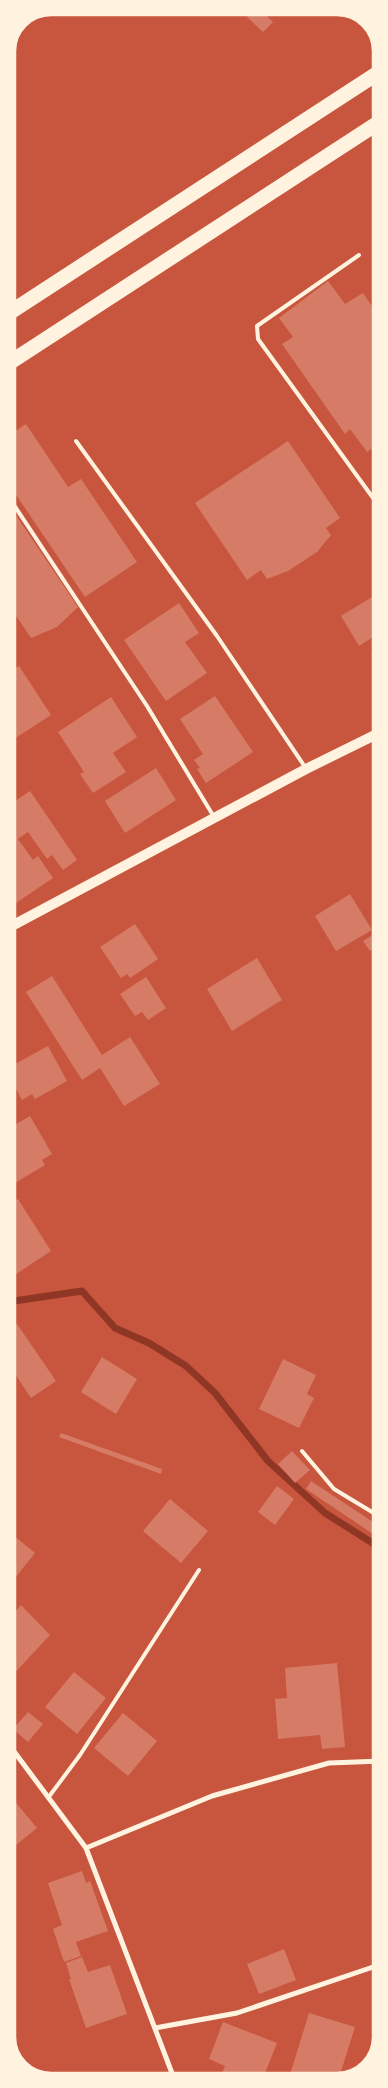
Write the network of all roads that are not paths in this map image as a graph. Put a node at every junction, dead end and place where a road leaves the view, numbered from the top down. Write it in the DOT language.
graph roads {
  1 [pos="373,76"];
  2 [pos="373,126"];
  3 [pos="359,255"];
  4 [pos="15,309"];
  5 [pos="15,358"];
  6 [pos="76,441"];
  7 [pos="373,498"];
  8 [pos="15,507"];
  9 [pos="373,736"];
  10 [pos="306,769"];
  11 [pos="215,819"];
  12 [pos="15,925"];
  13 [pos="302,1451"];
  14 [pos="373,1513"];
  15 [pos="199,1570"];
  16 [pos="15,1753"];
  17 [pos="373,1761"];
  18 [pos="48,1798"];
  19 [pos="86,1848"];
  20 [pos="373,1967"];
  21 [pos="155,2028"];
  22 [pos="172,2073"];
  1 -- 4 [label="highway"];
  2 -- 5 [label="highway"];
  3 -- 7 [label="lane"];
  6 -- 10 [label="lane"];
  8 -- 11 [label="lane"];
  9 -- 10 [label="main road"];
  10 -- 11 [label="main road"];
  11 -- 12 [label="main road"];
  13 -- 14 [label="lane"];
  15 -- 18 [label="lane"];
  16 -- 18 [label="street"];
  17 -- 19 [label="street"];
  18 -- 19 [label="street"];
  19 -- 21 [label="street"];
  20 -- 21 [label="street"];
  21 -- 22 [label="street"];
}
